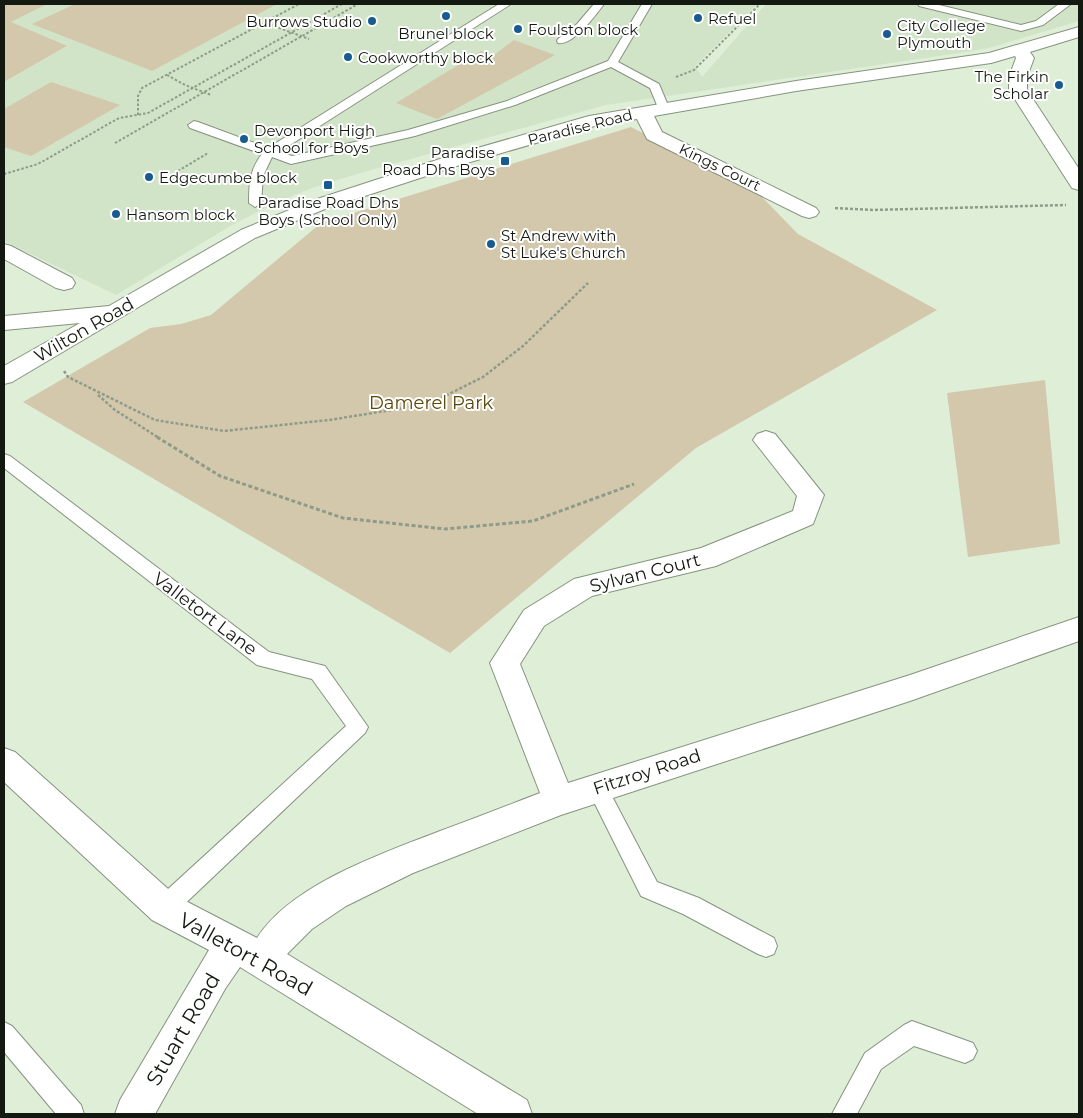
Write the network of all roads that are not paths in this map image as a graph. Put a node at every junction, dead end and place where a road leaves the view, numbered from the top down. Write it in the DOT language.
graph roads {
  1 [pos="506,4"];
  2 [pos="599,4"];
  3 [pos="647,4"];
  4 [pos="923,4"];
  5 [pos="1066,4"];
  6 [pos="1079,32"];
  7 [pos="562,41"];
  8 [pos="1020,50"];
  9 [pos="612,63"];
  10 [pos="663,108"];
  11 [pos="643,111"];
  12 [pos="194,125"];
  13 [pos="270,152"];
  14 [pos="1079,184"];
  15 [pos="255,203"];
  16 [pos="809,212"];
  17 [pos="4,250"];
  18 [pos="64,283"];
  19 [pos="164,284"];
  20 [pos="116,312"];
  21 [pos="4,323"];
  22 [pos="4,376"];
  23 [pos="766,440"];
  24 [pos="4,460"];
  25 [pos="1070,633"];
  26 [pos="4,762"];
  27 [pos="597,788"];
  28 [pos="559,801"];
  29 [pos="164,908"];
  30 [pos="766,946"];
  31 [pos="248,953"];
  32 [pos="4,1034"];
  33 [pos="965,1051"];
  34 [pos="72,1114"];
  35 [pos="134,1114"];
  36 [pos="513,1114"];
  37 [pos="844,1114"];
  1 -- 13 [label="lane"];
  2 -- 7 [label="lane"];
  3 -- 9 [label="lane"];
  4 -- 5 [label="lane"];
  6 -- 8 [label="street, Paradise Road"];
  8 -- 10 [label="street, Paradise Road"];
  8 -- 14 [label="street"];
  9 -- 10 [label="lane"];
  9 -- 13 [label="lane"];
  10 -- 11 [label="street, Paradise Road"];
  11 -- 16 [label="street, Kings Court"];
  11 -- 19 [label="street, Paradise Road"];
  12 -- 13 [label="lane"];
  13 -- 15 [label="lane"];
  17 -- 18 [label="street"];
  19 -- 20 [label="street, Wilton Road"];
  20 -- 21 [label="street"];
  20 -- 22 [label="street, Wilton Road"];
  23 -- 28 [label="street, Sylvan Court"];
  24 -- 29 [label="lane, Valletort Lane"];
  25 -- 27 [label="street, Fitzroy Road"];
  26 -- 29 [label="street, Valletort Road"];
  27 -- 28 [label="street, Fitzroy Road"];
  27 -- 30 [label="lane"];
  28 -- 31 [label="street, Fitzroy Road"];
  29 -- 31 [label="street, Valletort Road"];
  31 -- 35 [label="street, Stuart Road"];
  31 -- 36 [label="street, Valletort Road"];
  32 -- 34 [label="lane"];
  33 -- 37 [label="lane"];
}
